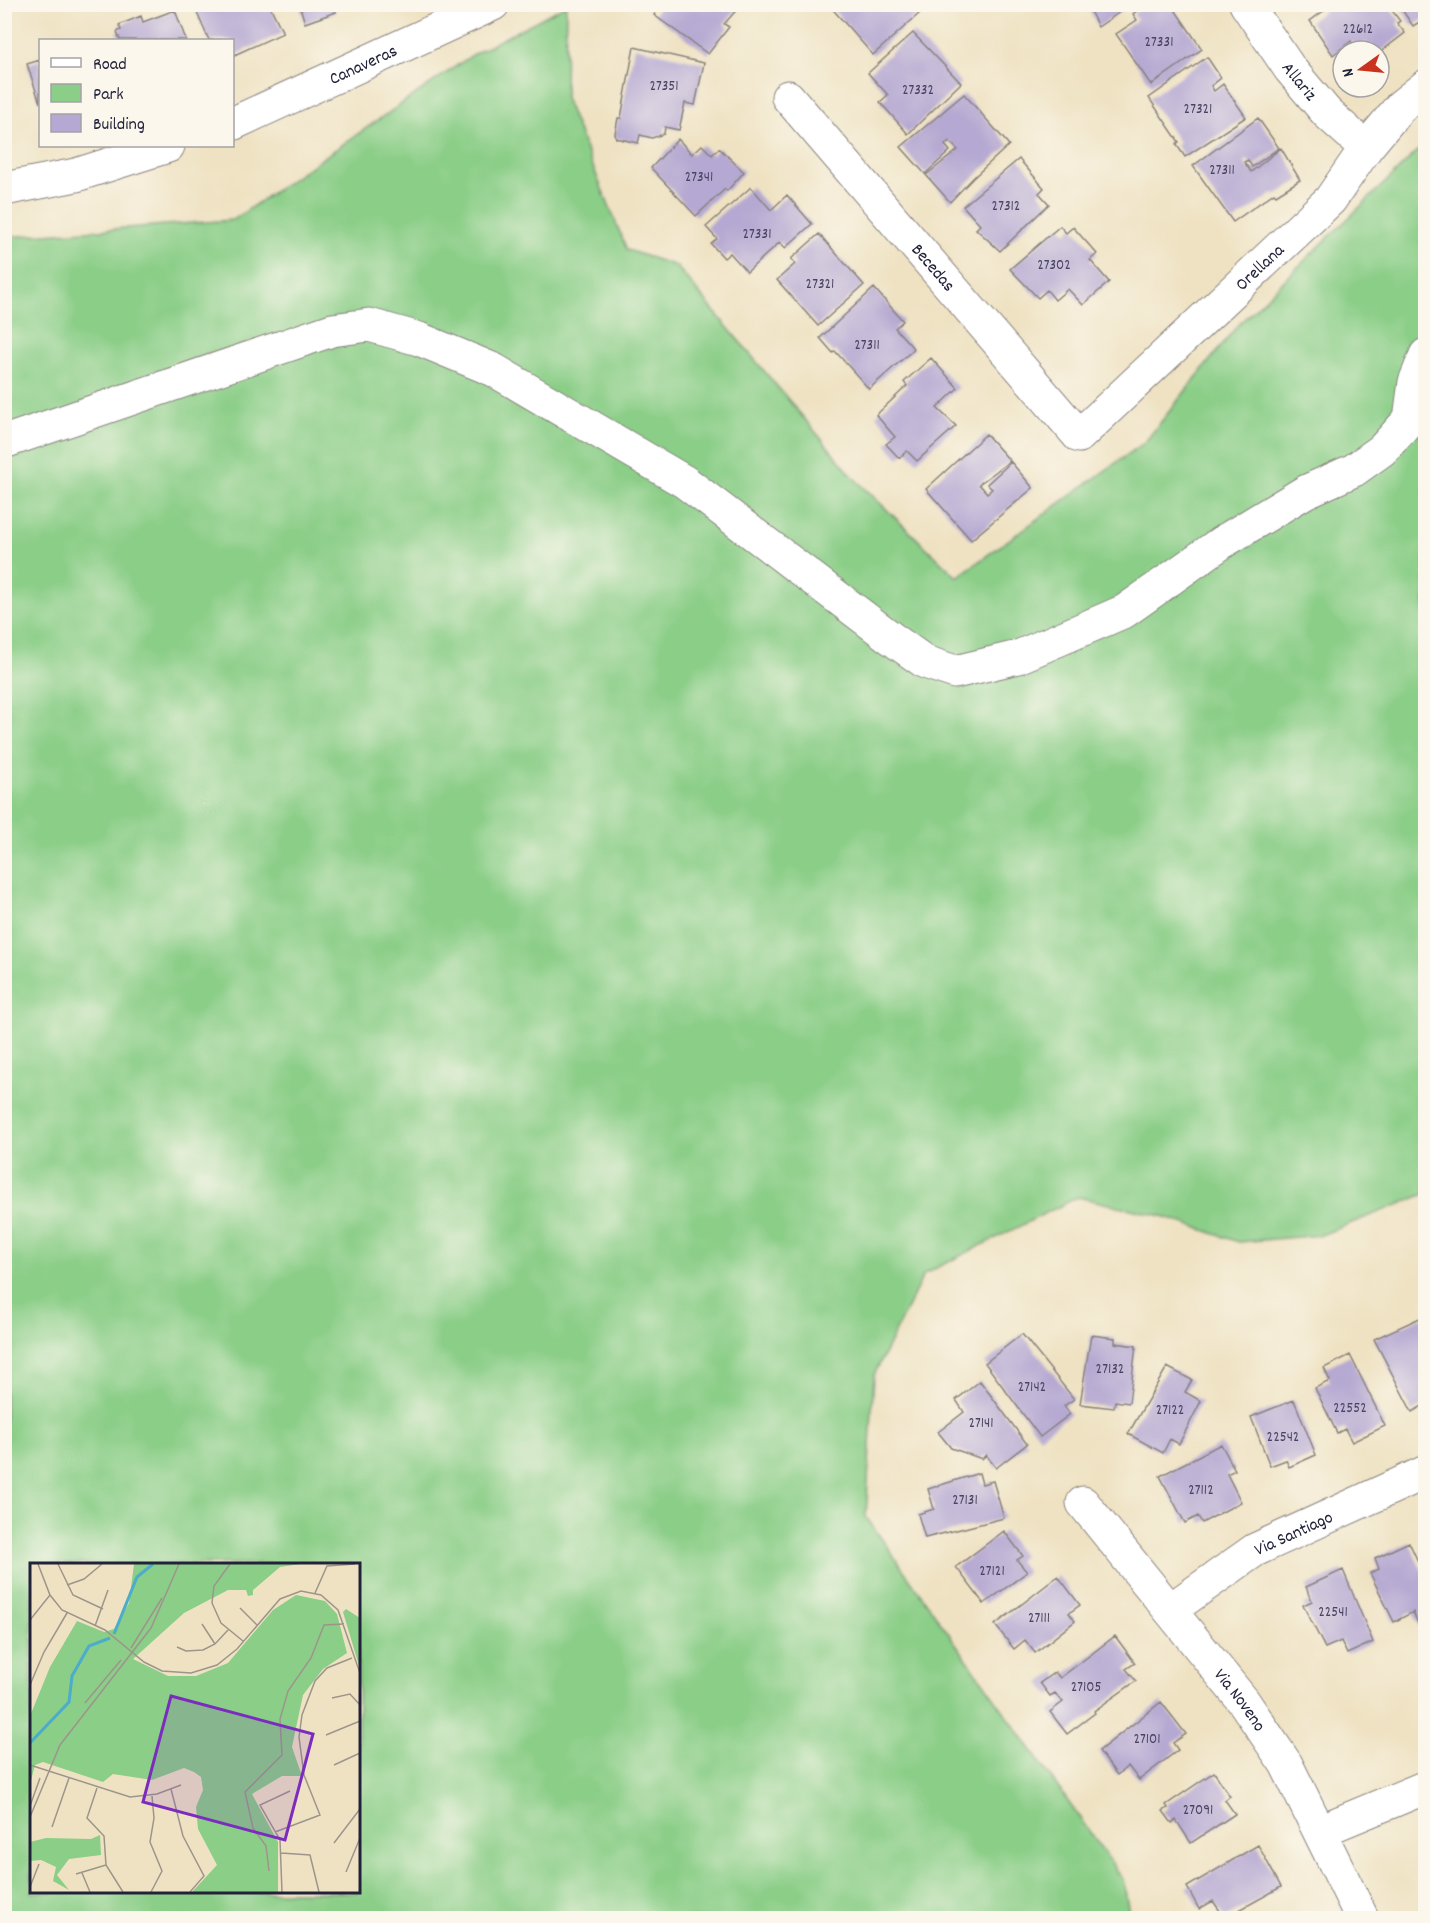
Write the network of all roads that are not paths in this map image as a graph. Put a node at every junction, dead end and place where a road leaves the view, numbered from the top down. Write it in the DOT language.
graph roads {
  1 [pos="493,4"];
  2 [pos="1246,4"];
  3 [pos="1425,86"];
  4 [pos="788,97"];
  5 [pos="234,123"];
  6 [pos="165,147"];
  7 [pos="1366,148"];
  8 [pos="4,189"];
  9 [pos="1425,355"];
  10 [pos="1079,436"];
  11 [pos="4,442"];
  12 [pos="1425,1472"];
  13 [pos="1083,1503"];
  14 [pos="1170,1610"];
  15 [pos="1425,1787"];
  16 [pos="1320,1831"];
  17 [pos="1362,1918"];
  1 -- 5 [label="street, Canaveras"];
  2 -- 7 [label="street, Allariz"];
  3 -- 7 [label="street, Orellana"];
  4 -- 10 [label="street, Becedas"];
  6 -- 8 [label="street"];
  7 -- 10 [label="street, Orellana"];
  9 -- 11 [label="street"];
  12 -- 14 [label="street, Via Santiago"];
  13 -- 14 [label="street, Via Noveno"];
  14 -- 16 [label="street, Via Noveno"];
  15 -- 16 [label="street"];
  16 -- 17 [label="street, Via Noveno"];
}
